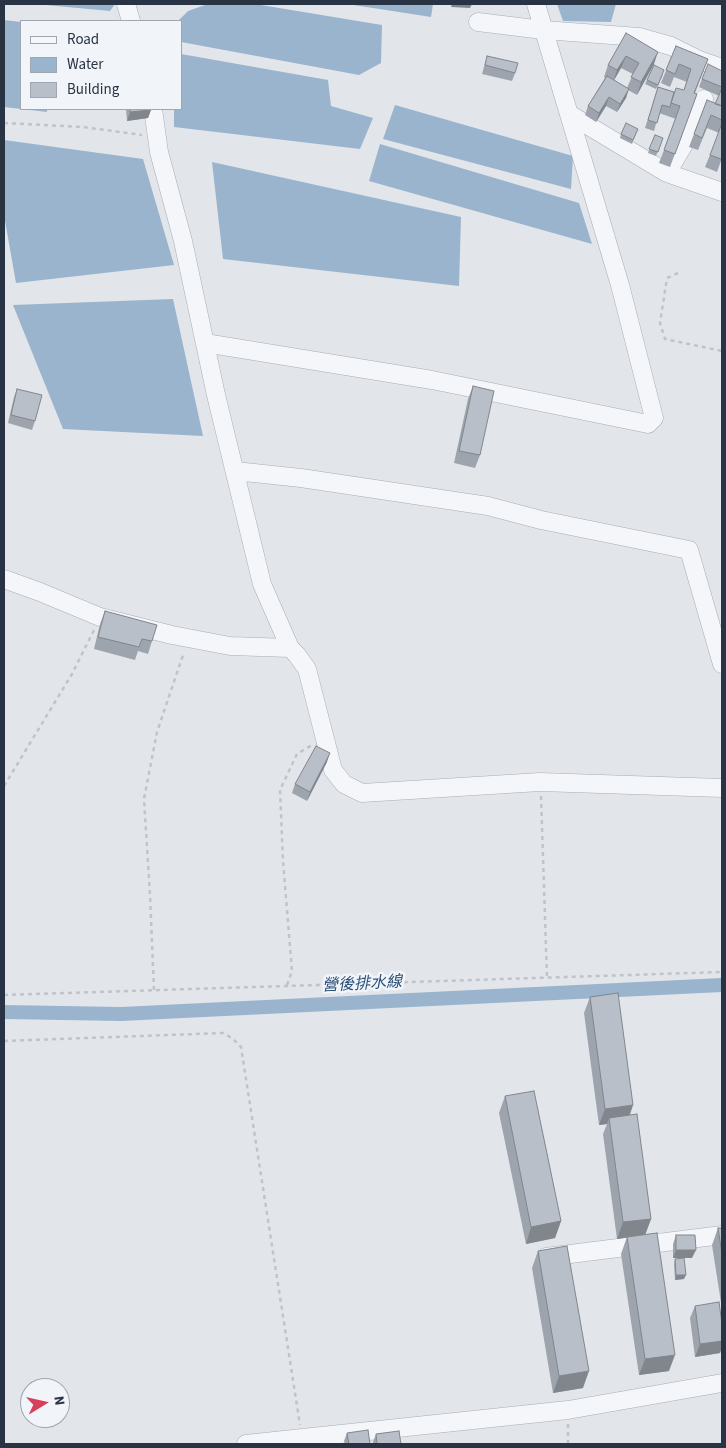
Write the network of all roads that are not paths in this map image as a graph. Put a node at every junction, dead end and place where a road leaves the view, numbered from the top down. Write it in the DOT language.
graph roads {
  1 [pos="126,4"];
  2 [pos="536,4"];
  3 [pos="131,20"];
  4 [pos="478,22"];
  5 [pos="543,30"];
  6 [pos="722,68"];
  7 [pos="704,99"];
  8 [pos="154,110"];
  9 [pos="568,114"];
  10 [pos="667,173"];
  11 [pos="722,192"];
  12 [pos="205,343"];
  13 [pos="235,471"];
  14 [pos="4,579"];
  15 [pos="290,648"];
  16 [pos="722,664"];
  17 [pos="722,788"];
  18 [pos="722,1235"];
  19 [pos="543,1258"];
  20 [pos="722,1383"];
  21 [pos="246,1444"];
  1 -- 3 [label="lane"];
  2 -- 5 [label="lane"];
  4 -- 5 [label="lane"];
  5 -- 6 [label="lane"];
  5 -- 9 [label="lane"];
  7 -- 10 [label="lane"];
  8 -- 12 [label="lane"];
  9 -- 10 [label="lane"];
  9 -- 12 [label="lane"];
  10 -- 11 [label="lane"];
  12 -- 13 [label="lane"];
  13 -- 15 [label="lane"];
  13 -- 16 [label="lane"];
  14 -- 15 [label="lane"];
  15 -- 17 [label="lane"];
  18 -- 19 [label="lane"];
  20 -- 21 [label="lane"];
}
